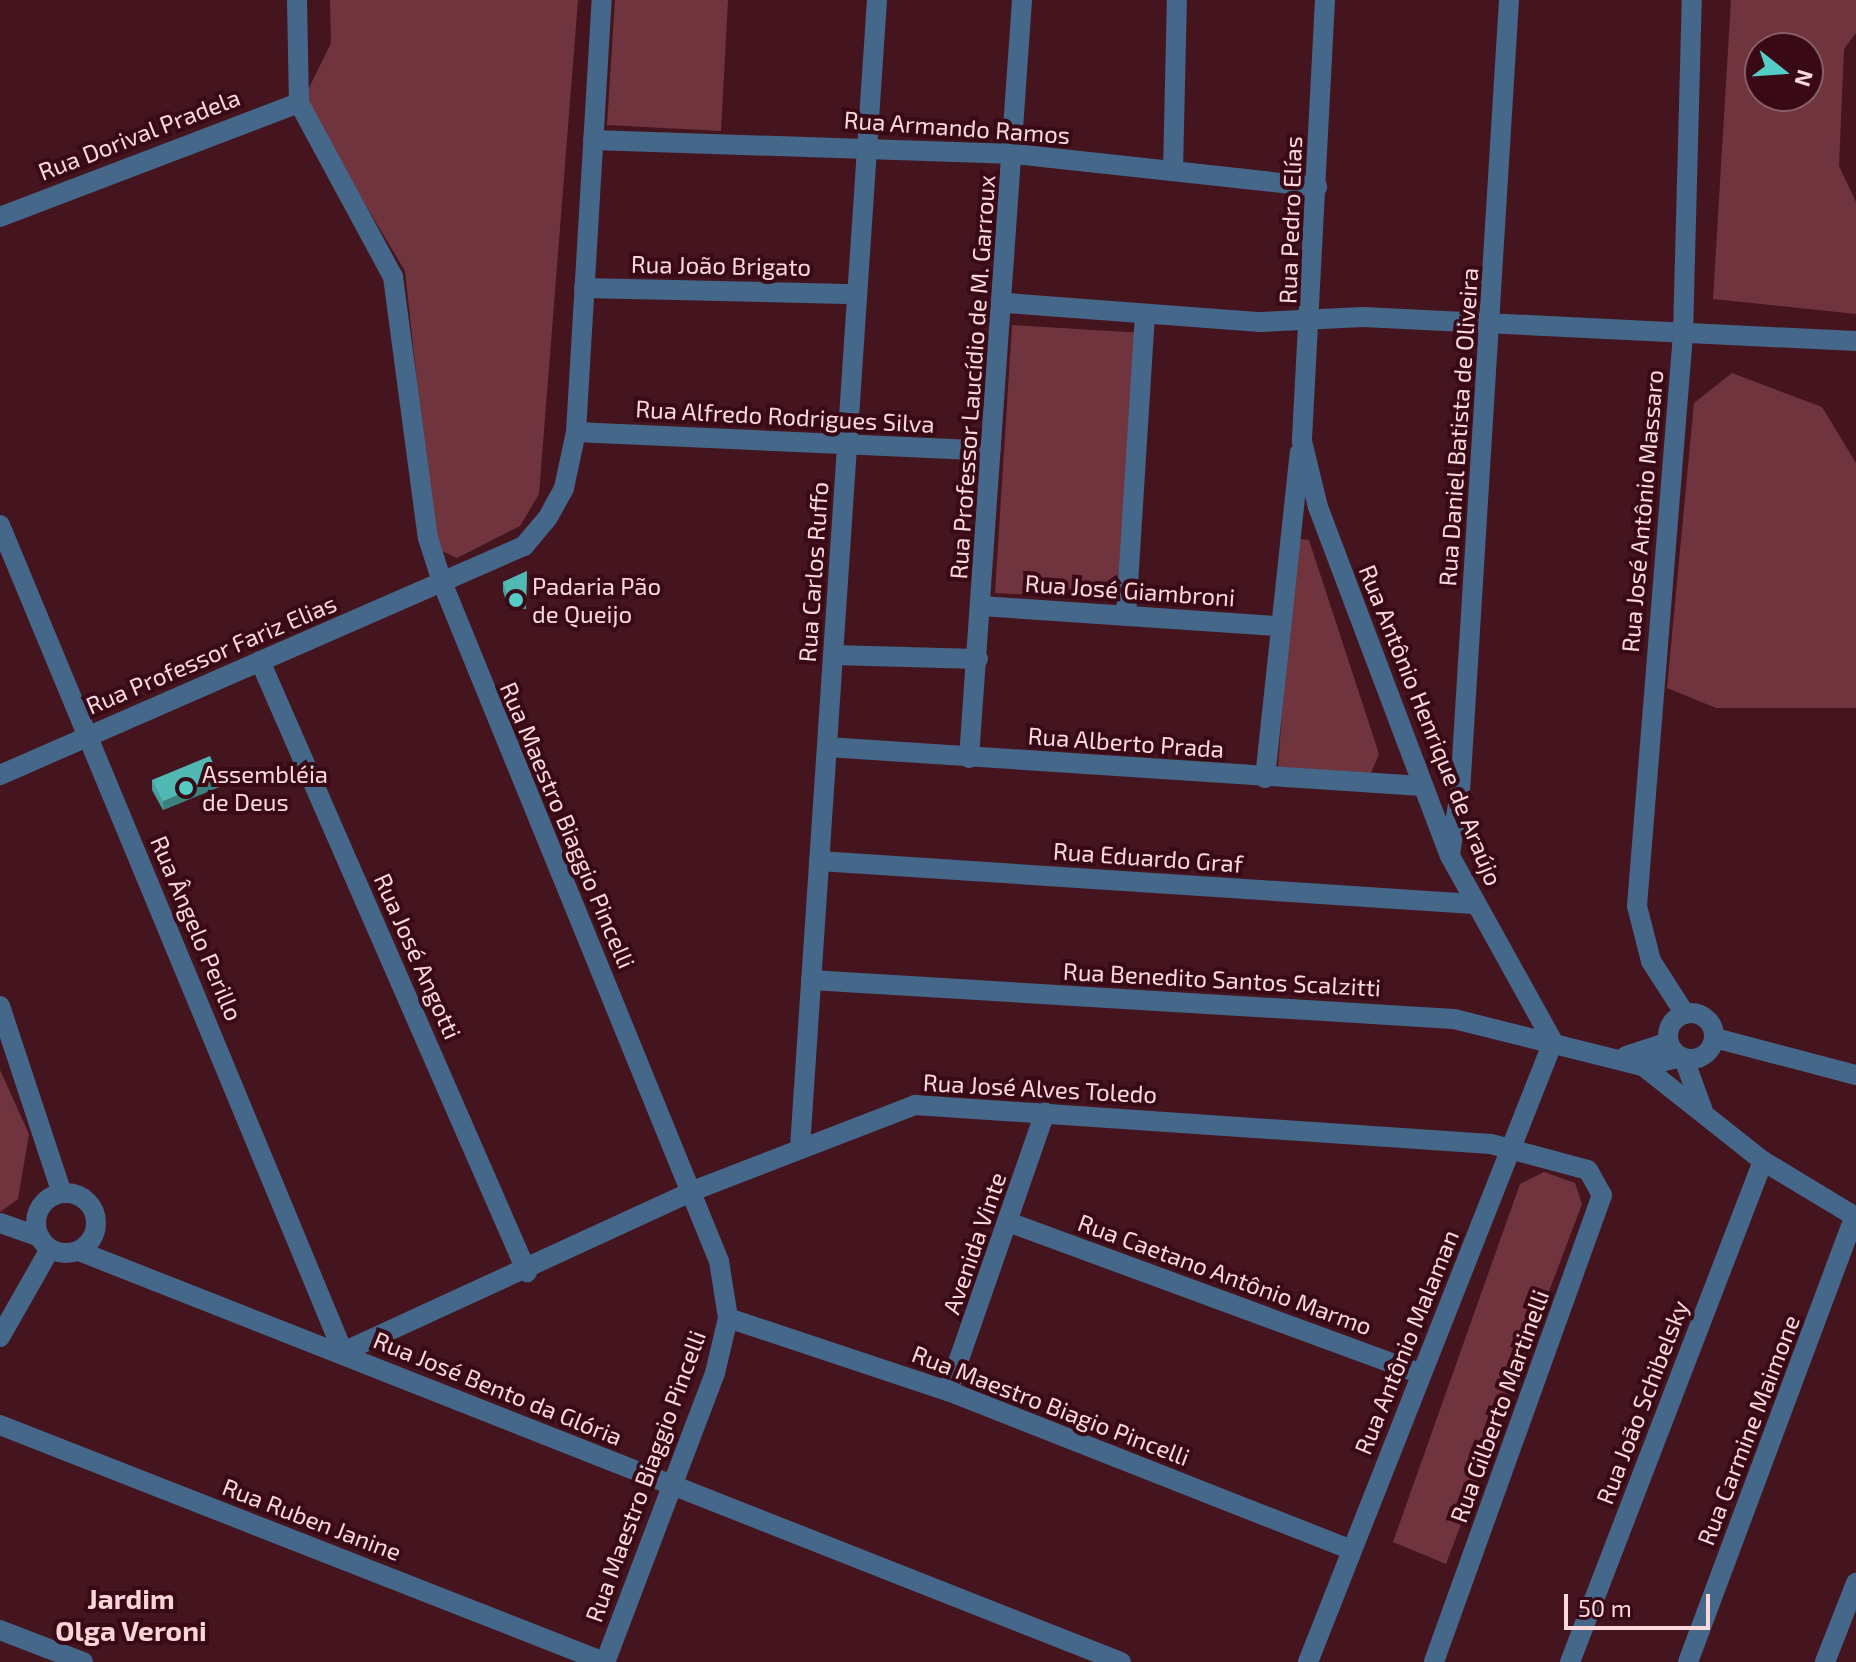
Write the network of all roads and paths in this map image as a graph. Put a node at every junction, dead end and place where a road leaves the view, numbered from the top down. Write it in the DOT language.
graph roads {
  1 [pos="297,0"];
  2 [pos="602,0"];
  3 [pos="877,0"];
  4 [pos="1022,0"];
  5 [pos="1177,0"];
  6 [pos="1325,0"];
  7 [pos="1509,0"];
  8 [pos="1692,0"];
  9 [pos="299,103"];
  10 [pos="593,140"];
  11 [pos="867,145"];
  12 [pos="1015,154"];
  13 [pos="1173,171"];
  14 [pos="1317,187"];
  15 [pos="0,217"];
  16 [pos="584,288"];
  17 [pos="857,294"];
  18 [pos="1006,303"];
  19 [pos="1145,316"];
  20 [pos="1312,318"];
  21 [pos="1491,327"];
  22 [pos="1683,334"];
  23 [pos="1856,341"];
  24 [pos="576,432"];
  25 [pos="1302,441"];
  26 [pos="847,444"];
  27 [pos="991,451"];
  28 [pos="1318,507"];
  29 [pos="0,525"];
  30 [pos="442,582"];
  31 [pos="981,606"];
  32 [pos="1126,616"];
  33 [pos="1276,626"];
  34 [pos="833,655"];
  35 [pos="978,659"];
  36 [pos="260,661"];
  37 [pos="89,735"];
  38 [pos="827,747"];
  39 [pos="969,758"];
  40 [pos="0,775"];
  41 [pos="1265,778"];
  42 [pos="1422,786"];
  43 [pos="1450,856"];
  44 [pos="819,861"];
  45 [pos="1474,904"];
  46 [pos="811,980"];
  47 [pos="0,1006"];
  48 [pos="1685,1014"];
  49 [pos="1715,1038"];
  50 [pos="1553,1042"];
  51 [pos="1678,1052"];
  52 [pos="1635,1061"];
  53 [pos="1856,1075"];
  54 [pos="1703,1111"];
  55 [pos="1045,1112"];
  56 [pos="1513,1146"];
  57 [pos="800,1147"];
  58 [pos="1763,1161"];
  59 [pos="1588,1170"];
  60 [pos="695,1190"];
  61 [pos="62,1193"];
  62 [pos="1856,1217"];
  63 [pos="0,1223"];
  64 [pos="1011,1223"];
  65 [pos="45,1243"];
  66 [pos="79,1251"];
  67 [pos="527,1272"];
  68 [pos="728,1318"];
  69 [pos="0,1337"];
  70 [pos="343,1352"];
  71 [pos="1421,1374"];
  72 [pos="948,1391"];
  73 [pos="0,1425"];
  74 [pos="671,1488"];
  75 [pos="1352,1550"];
  76 [pos="1856,1583"];
  77 [pos="0,1630"];
  78 [pos="83,1662"];
  79 [pos="605,1662"];
  80 [pos="1121,1662"];
  81 [pos="1308,1662"];
  82 [pos="1434,1662"];
  83 [pos="1570,1662"];
  84 [pos="1688,1662"];
  85 [pos="1825,1662"];
  1 -- 9 [label="street, Rua Maestro Biaggio Pincelli"];
  2 -- 10 [label="street, Rua Professor Fariz Elias"];
  3 -- 11 [label="street, Rua Carlos Ruffo"];
  4 -- 12 [label="street, Rua Professor Laucídio de M. Garroux"];
  5 -- 13 [label="street"];
  6 -- 14 [label="street, Rua Pedro Elías"];
  7 -- 21 [label="street, Rua Daniel Batista de Oliveira"];
  8 -- 22 [label="street, Rua José Antônio Massaro"];
  9 -- 15 [label="street, Rua Dorival Pradela"];
  9 -- 30 [label="street, Rua Maestro Biaggio Pincelli"];
  10 -- 11 [label="street, Rua Armando Ramos"];
  10 -- 16 [label="street, Rua Professor Fariz Elias"];
  11 -- 12 [label="street, Rua Armando Ramos"];
  11 -- 17 [label="street, Rua Carlos Ruffo"];
  12 -- 13 [label="street, Rua Armando Ramos"];
  12 -- 18 [label="street, Rua Professor Laucídio de M. Garroux"];
  13 -- 14 [label="street, Rua Armando Ramos"];
  14 -- 20 [label="street, Rua Pedro Elías"];
  16 -- 17 [label="street, Rua João Brigato"];
  16 -- 24 [label="street, Rua Professor Fariz Elias"];
  17 -- 26 [label="street, Rua Carlos Ruffo"];
  18 -- 19 [label="street"];
  18 -- 27 [label="street, Rua Professor Laucídio de M. Garroux"];
  19 -- 20 [label="street"];
  19 -- 32 [label="street"];
  20 -- 21 [label="street"];
  20 -- 25 [label="street, Rua Pedro Elías"];
  21 -- 22 [label="street"];
  21 -- 43 [label="street, Rua Daniel Batista de Oliveira"];
  22 -- 23 [label="street"];
  22 -- 48 [label="street, Rua José Antônio Massaro"];
  24 -- 26 [label="street, Rua Alfredo Rodrigues Silva"];
  24 -- 30 [label="street, Rua Professor Fariz Elias"];
  25 -- 28 [label="street, Rua Pedro Elías"];
  25 -- 33 [label="street, Rua Pedro Elías"];
  26 -- 27 [label="street, Rua Alfredo Rodrigues Silva"];
  26 -- 34 [label="street, Rua Carlos Ruffo"];
  27 -- 31 [label="street, Rua Professor Laucídio de M. Garroux"];
  28 -- 42 [label="street, Rua Antônio Henrique de Araújo"];
  29 -- 37 [label="street, Rua Ângelo Perillo"];
  30 -- 36 [label="street, Rua Professor Fariz Elias"];
  30 -- 60 [label="street, Rua Maestro Biaggio Pincelli"];
  31 -- 32 [label="street, Rua José Giambroni"];
  31 -- 35 [label="street, Rua Professor Laucídio de M. Garroux"];
  32 -- 33 [label="street, Rua José Giambroni"];
  33 -- 41 [label="street, Rua Pedro Elías"];
  34 -- 35 [label="street"];
  34 -- 38 [label="street, Rua Carlos Ruffo"];
  35 -- 39 [label="street, Rua Professor Laucídio de M. Garroux"];
  36 -- 37 [label="street, Rua Professor Fariz Elias"];
  36 -- 67 [label="street, Rua José Angotti"];
  37 -- 40 [label="street, Rua Professor Fariz Elias"];
  37 -- 70 [label="street, Rua Ângelo Perillo"];
  38 -- 39 [label="street, Rua Alberto Prada"];
  38 -- 44 [label="street, Rua Carlos Ruffo"];
  39 -- 41 [label="street, Rua Alberto Prada"];
  41 -- 42 [label="street, Rua Alberto Prada"];
  42 -- 43 [label="street, Rua Antônio Henrique de Araújo"];
  43 -- 45 [label="street, Rua Antônio Henrique de Araújo"];
  44 -- 45 [label="street, Rua Eduardo Graf"];
  44 -- 46 [label="street, Rua Carlos Ruffo"];
  45 -- 50 [label="street, Rua Antônio Henrique de Araújo"];
  46 -- 50 [label="street, Rua Benedito Santos Scalzitti"];
  46 -- 57 [label="street, Rua Carlos Ruffo"];
  47 -- 61 [label="street"];
  48 -- 49 [label="street"];
  48 -- 51 [label="street"];
  49 -- 51 [label="street"];
  49 -- 53 [label="street"];
  50 -- 52 [label="street, Rua Benedito Santos Scalzitti"];
  50 -- 56 [label="street, Rua Antônio Malaman"];
  51 -- 52 [label="street, Rua Benedito Santos Scalzitti"];
  51 -- 54 [label="street"];
  52 -- 54 [label="street"];
  54 -- 58 [label="street"];
  55 -- 56 [label="street, Rua José Alves Toledo"];
  55 -- 57 [label="street, Rua José Alves Toledo"];
  55 -- 64 [label="street, Avenida Vinte"];
  56 -- 59 [label="street, Rua José Alves Toledo"];
  56 -- 71 [label="street, Rua Antônio Malaman"];
  57 -- 60 [label="street, Rua José Alves Toledo"];
  58 -- 62 [label="street"];
  58 -- 83 [label="street, Rua João Schibelsky"];
  59 -- 82 [label="street, Rua Gilberto Martinelli"];
  60 -- 67 [label="street, Rua José Alves Toledo"];
  60 -- 68 [label="street, Rua Maestro Biaggio Pincelli"];
  61 -- 65 [label="street"];
  61 -- 66 [label="street"];
  62 -- 84 [label="street, Rua Carmine Maimone"];
  63 -- 65 [label="street"];
  64 -- 71 [label="street, Rua Caetano Antônio Marmo"];
  64 -- 72 [label="street, Avenida Vinte"];
  65 -- 66 [label="street"];
  65 -- 69 [label="street"];
  66 -- 70 [label="street, Rua José Bento da Glória"];
  67 -- 70 [label="street, Rua José Alves Toledo"];
  68 -- 72 [label="street, Rua Maestro Biagio Pincelli"];
  68 -- 74 [label="street, Rua Maestro Biaggio Pincelli"];
  70 -- 74 [label="street, Rua José Bento da Glória"];
  71 -- 75 [label="street, Rua Antônio Malaman"];
  72 -- 75 [label="street, Rua Maestro Biagio Pincelli"];
  73 -- 79 [label="street, Rua Ruben Janine"];
  74 -- 79 [label="street, Rua Maestro Biaggio Pincelli"];
  74 -- 80 [label="street, Rua José Bento da Glória"];
  75 -- 81 [label="street, Rua Antônio Malaman"];
  76 -- 85 [label="street"];
  77 -- 78 [label="street"];
}
